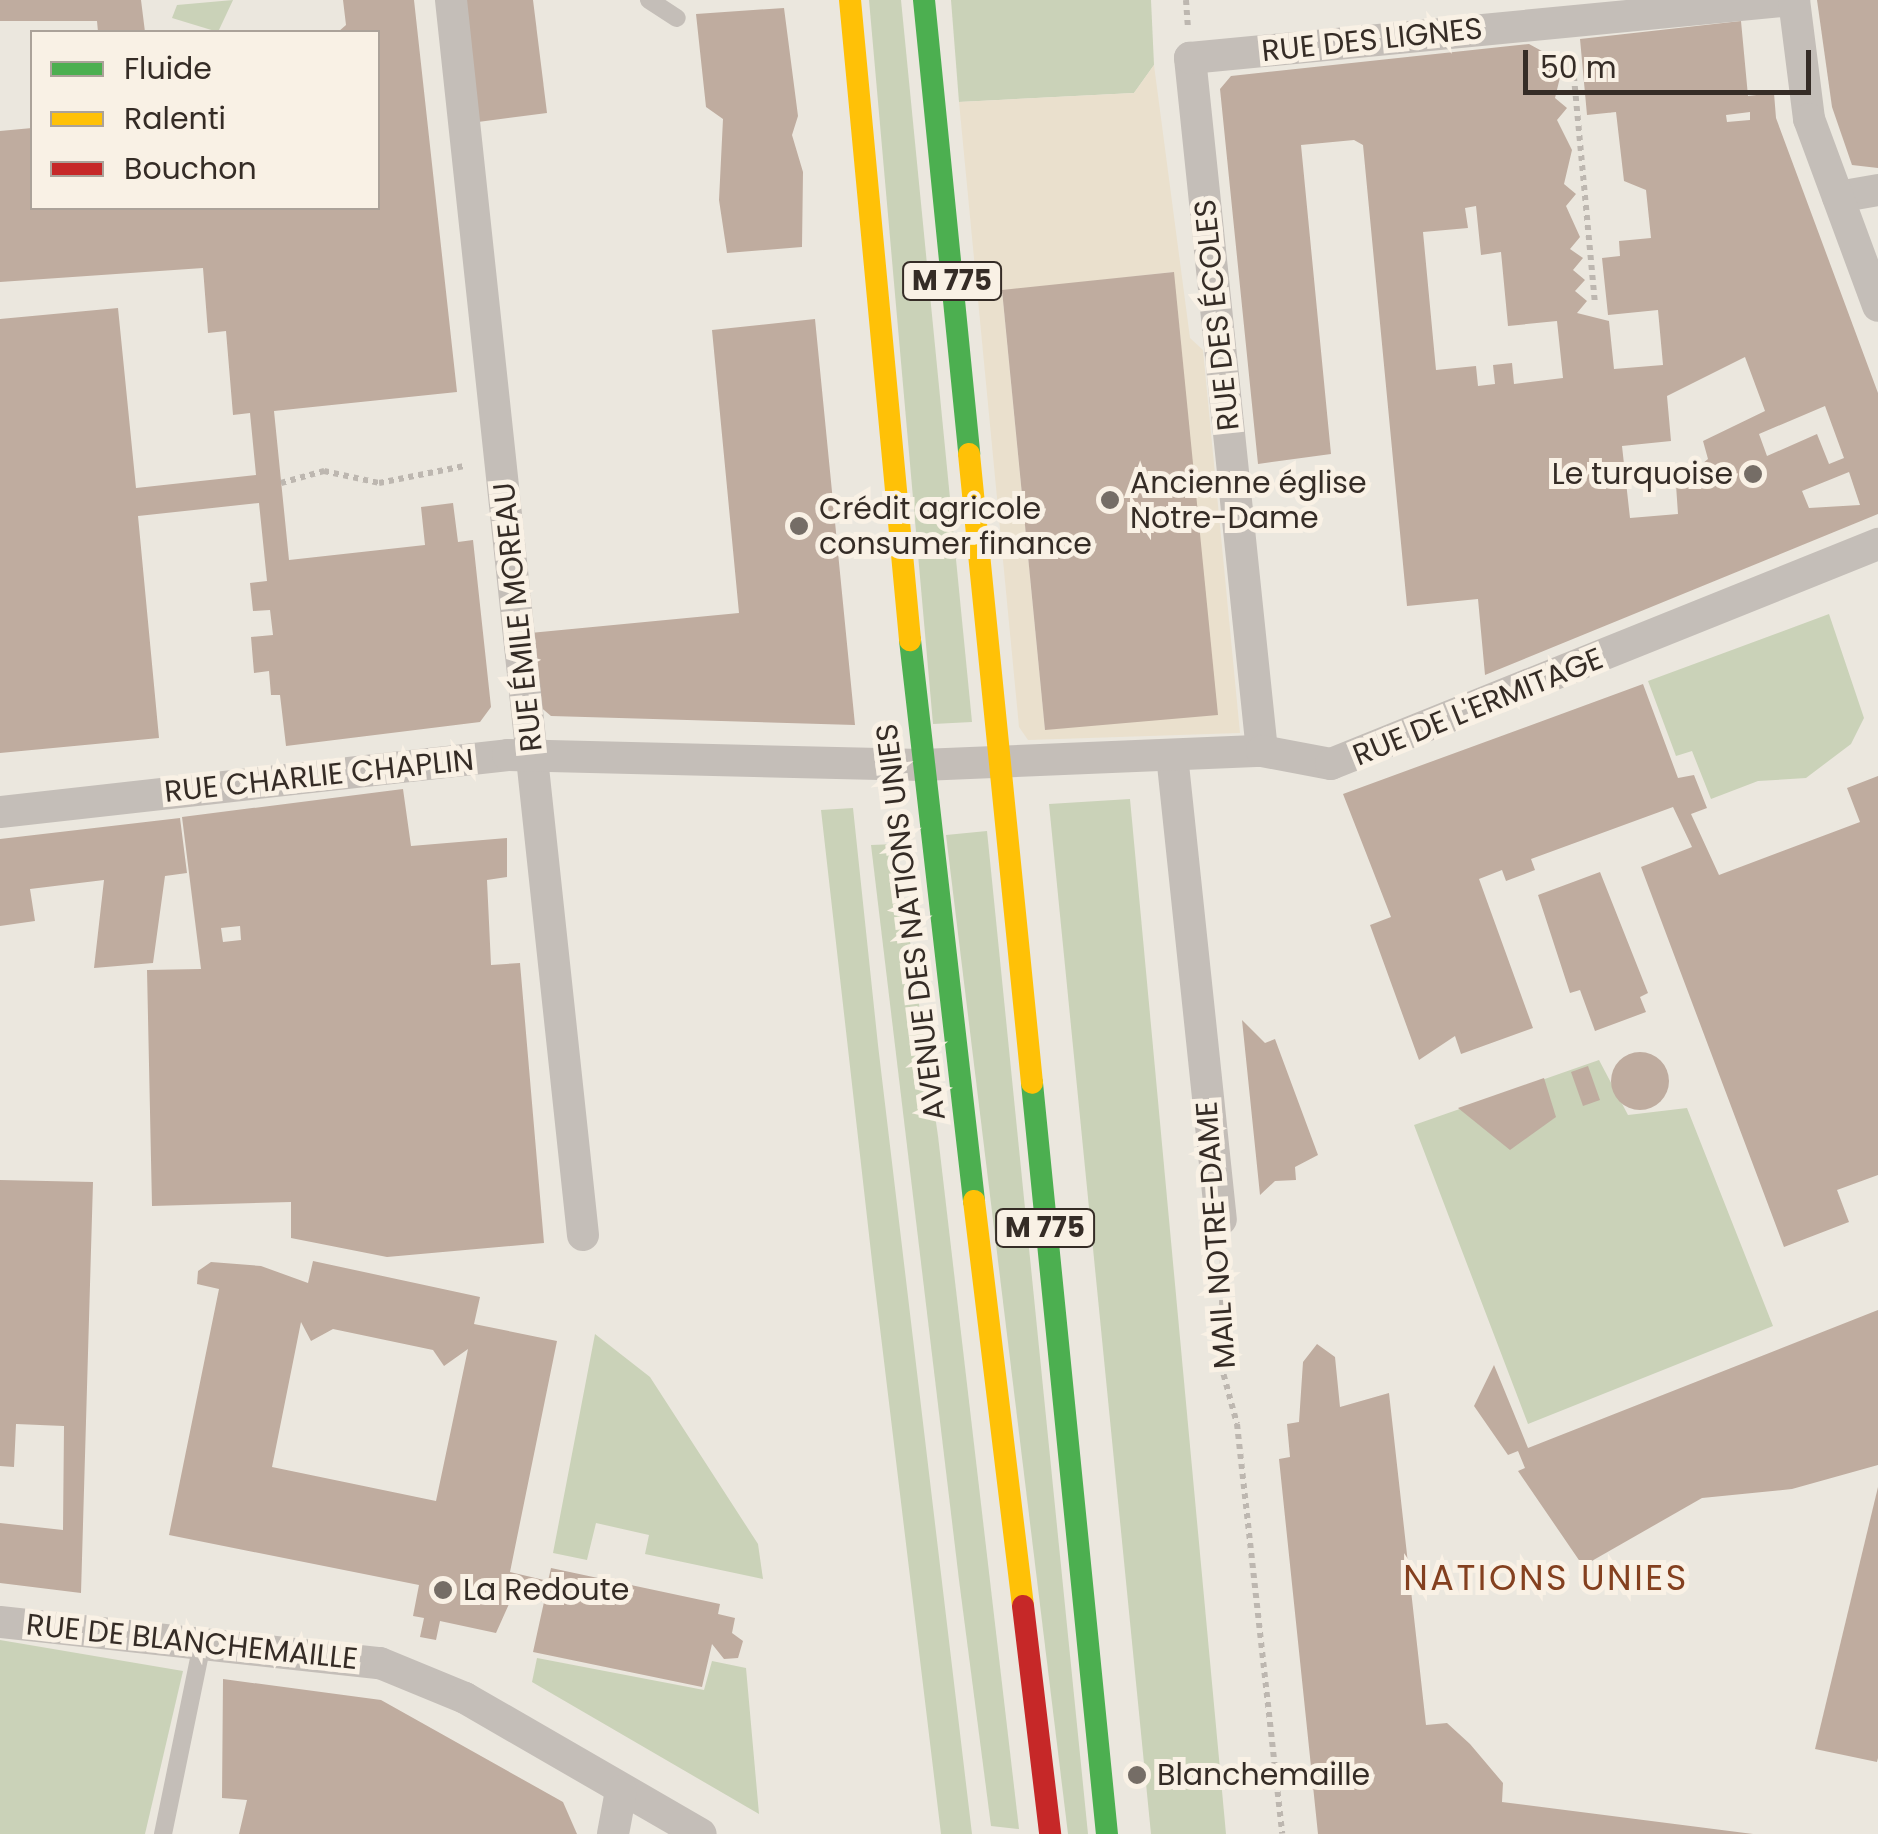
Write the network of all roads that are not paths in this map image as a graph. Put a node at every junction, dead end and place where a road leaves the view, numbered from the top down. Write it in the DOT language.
graph roads {
  1 [pos="451,0"];
  2 [pos="648,0"];
  3 [pos="850,0"];
  4 [pos="924,0"];
  5 [pos="1794,0"];
  6 [pos="676,18"];
  7 [pos="1190,58"];
  8 [pos="1878,190"];
  9 [pos="1838,197"];
  10 [pos="1878,306"];
  11 [pos="1878,544"];
  12 [pos="1262,752"];
  13 [pos="534,754"];
  14 [pos="1172,754"];
  15 [pos="922,764"];
  16 [pos="999,764"];
  17 [pos="0,812"];
  18 [pos="1221,1219"];
  19 [pos="583,1234"];
  20 [pos="0,1622"];
  21 [pos="203,1638"];
  22 [pos="622,1791"];
  23 [pos="163,1834"];
  24 [pos="613,1834"];
  25 [pos="701,1834"];
  26 [pos="1050,1834"];
  27 [pos="1107,1834"];
  1 -- 13 [label="street, RUE ÉMILE MOREAU"];
  2 -- 6 [label="lane"];
  3 -- 15 [label="main road, AVENUE DES NATIONS UNIES / M 775"];
  4 -- 16 [label="main road, M 775"];
  5 -- 7 [label="street, RUE DES LIGNES"];
  5 -- 9 [label="street"];
  7 -- 12 [label="street, RUE DES ÉCOLES"];
  8 -- 9 [label="street"];
  9 -- 10 [label="street"];
  11 -- 12 [label="street, RUE DE L'ERMITAGE"];
  12 -- 14 [label="street, RUE DE L'ERMITAGE"];
  13 -- 15 [label="street, RUE CHARLIE CHAPLIN"];
  13 -- 17 [label="street, RUE CHARLIE CHAPLIN"];
  13 -- 19 [label="street, RUE ÉMILE MOREAU"];
  14 -- 16 [label="street, RUE DE L'ERMITAGE"];
  14 -- 18 [label="street, MAIL NOTRE-DAME"];
  15 -- 16 [label="street, RUE CHARLIE CHAPLIN"];
  15 -- 26 [label="main road, AVENUE DES NATIONS UNIES / M 775"];
  16 -- 27 [label="main road, M 775"];
  20 -- 21 [label="street, RUE DE BLANCHEMAILLE"];
  21 -- 22 [label="street, RUE DE BLANCHEMAILLE"];
  21 -- 23 [label="lane"];
  22 -- 24 [label="street"];
  22 -- 25 [label="street, RUE DE BLANCHEMAILLE"];
}
